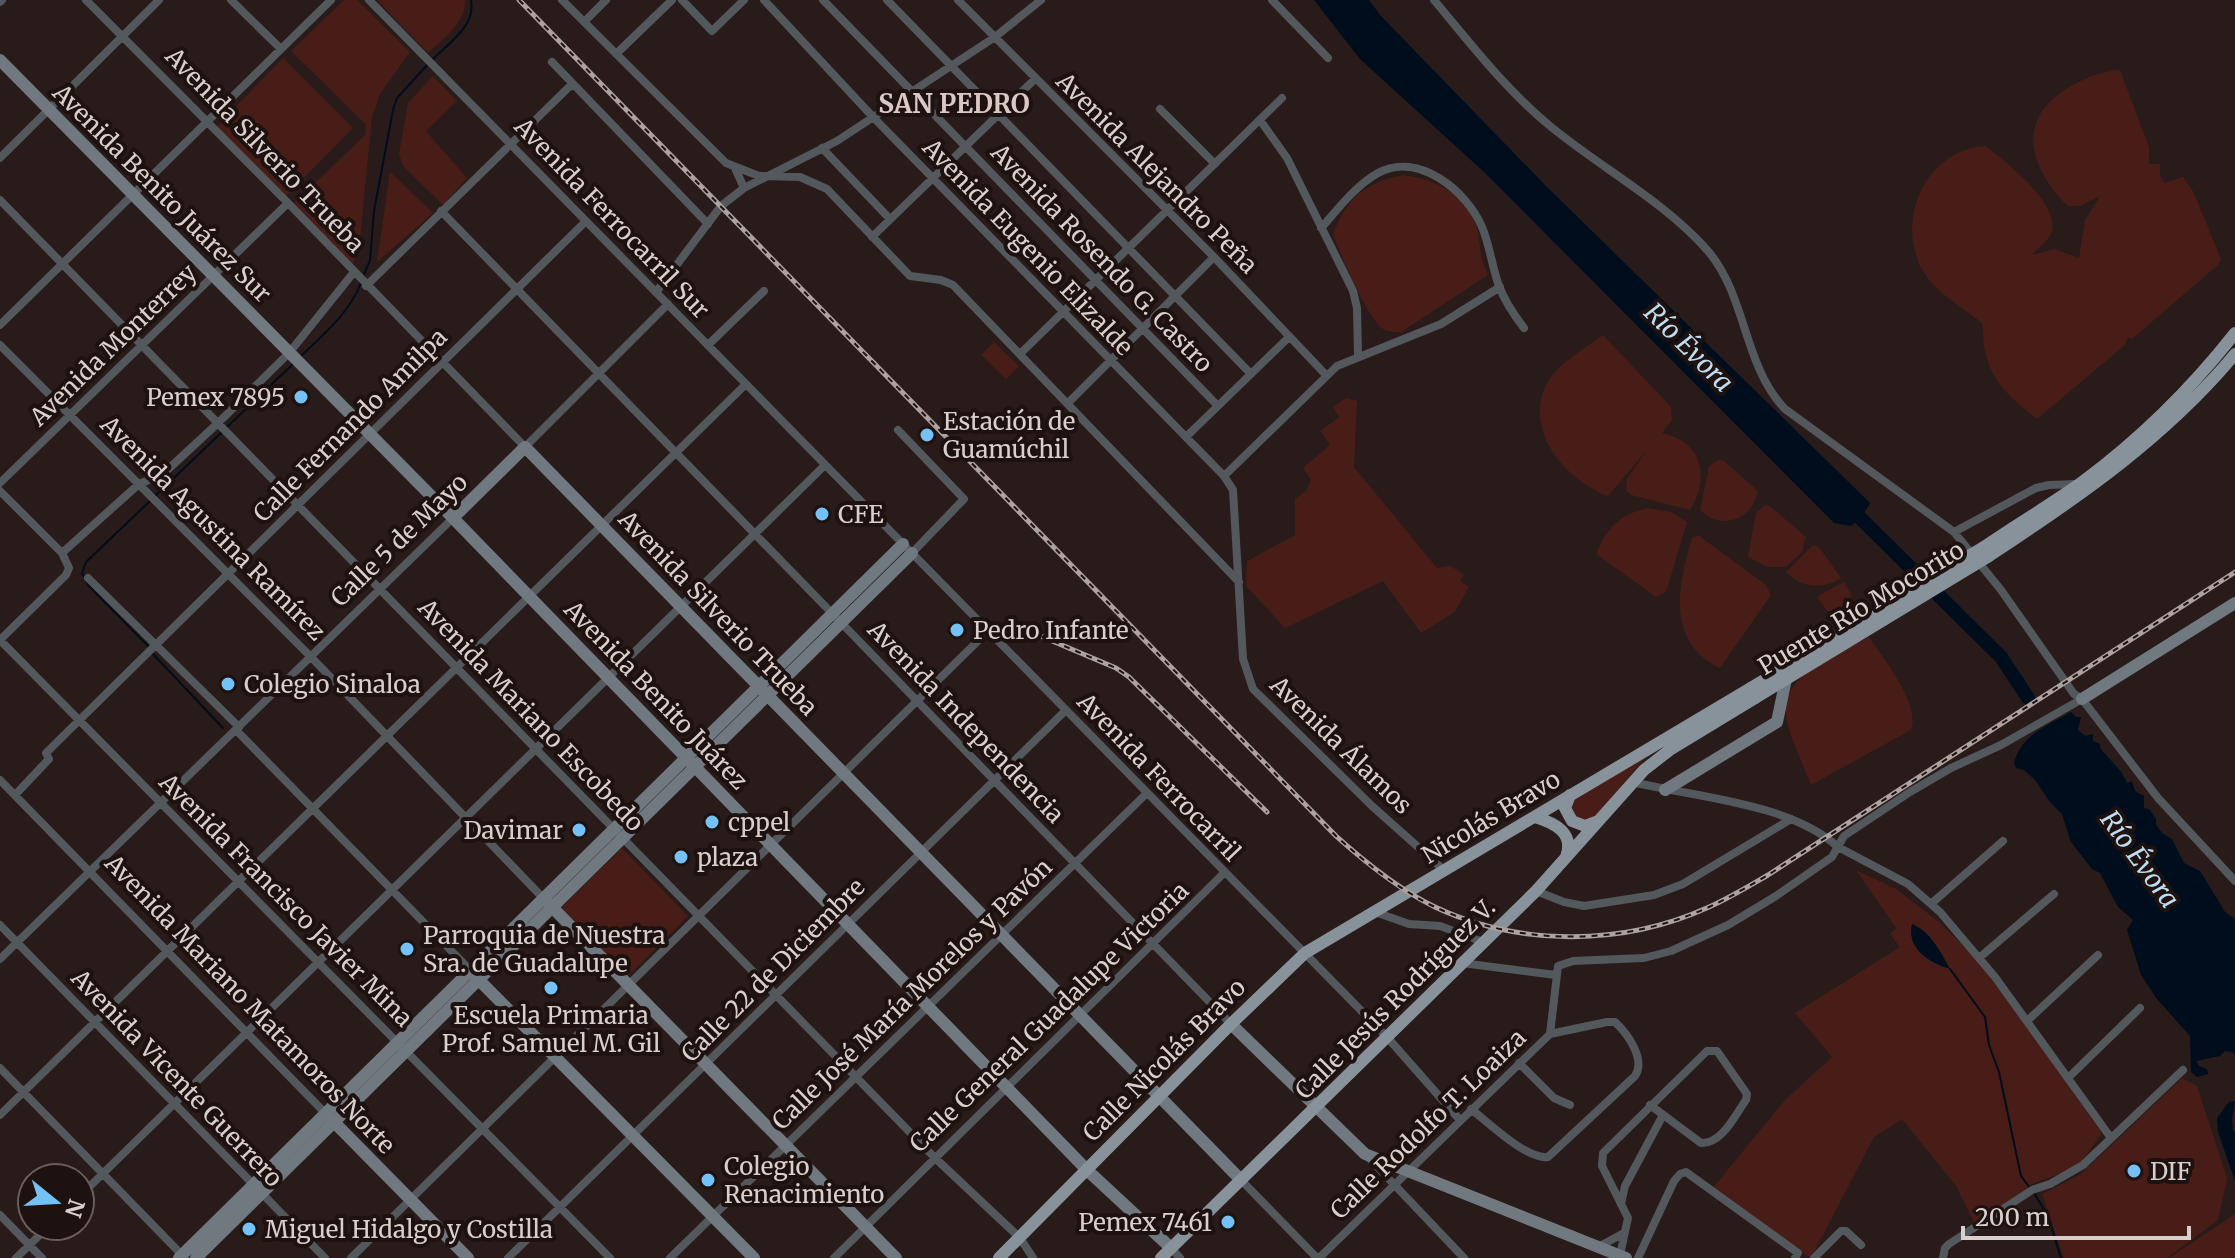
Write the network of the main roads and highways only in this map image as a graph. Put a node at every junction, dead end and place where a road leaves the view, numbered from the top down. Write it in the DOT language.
graph roads {
  1 [pos="2235,333"];
  2 [pos="2235,354"];
  3 [pos="1986,552"];
  4 [pos="1753,693"];
  5 [pos="1570,795"];
  6 [pos="1535,817"];
  7 [pos="1599,821"];
  8 [pos="1565,860"];
  9 [pos="1375,912"];
  10 [pos="1175,1253"];
  11 [pos="999,1258"];
  12 [pos="1161,1258"];
  1 -- 3 [label="main road"];
  2 -- 3 [label="main road"];
  3 -- 4 [label="main road, Puente Río Mocorito, bridge"];
  3 -- 4 [label="main road, Puente Río Mocorito, bridge"];
  4 -- 5 [label="main road, Nicolás Bravo"];
  4 -- 7 [label="main road, Calle Jesús Rodríguez V."];
  5 -- 6 [label="main road, Nicolás Bravo"];
  5 -- 7 [label="main road"];
  6 -- 8 [label="main road"];
  6 -- 9 [label="main road, Nicolás Bravo"];
  7 -- 8 [label="main road, Calle Jesús Rodríguez V."];
  8 -- 10 [label="main road, Calle Jesús Rodríguez V."];
  9 -- 11 [label="main road, Calle Nicolás Bravo"];
  10 -- 12 [label="main road, Calle Jesús Rodríguez V."];
}
